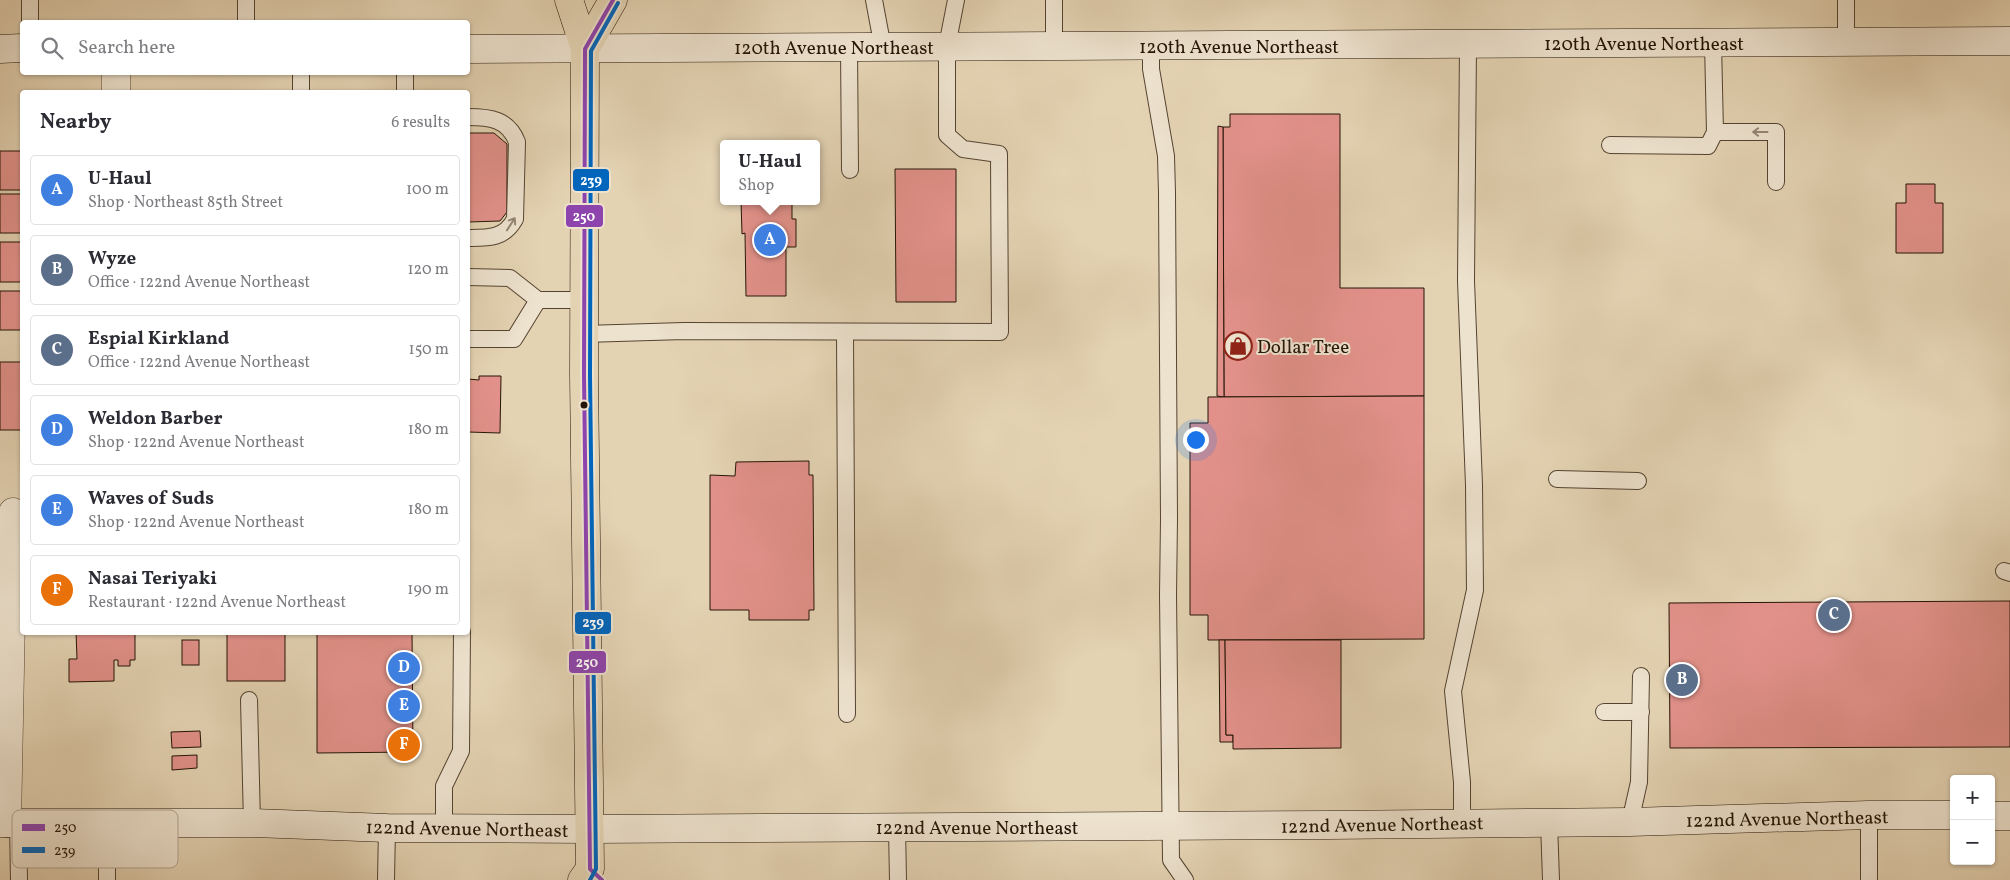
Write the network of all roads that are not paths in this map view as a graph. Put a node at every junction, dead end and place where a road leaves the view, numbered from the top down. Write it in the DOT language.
graph roads {
  1 [pos="30,0"];
  2 [pos="246,0"];
  3 [pos="570,0"];
  4 [pos="591,0"];
  5 [pos="613,0"];
  6 [pos="874,0"];
  7 [pos="956,0"];
  8 [pos="1054,0"];
  9 [pos="1846,0"];
  10 [pos="30,20"];
  11 [pos="246,20"];
  12 [pos="2010,41"];
  13 [pos="1846,42"];
  14 [pos="1713,43"];
  15 [pos="1468,45"];
  16 [pos="947,46"];
  17 [pos="1054,46"];
  18 [pos="1151,47"];
  19 [pos="20,48"];
  20 [pos="849,48"];
  21 [pos="883,48"];
  22 [pos="0,49"];
  23 [pos="470,49"];
  24 [pos="585,49"];
  25 [pos="116,75"];
  26 [pos="301,75"];
  27 [pos="405,75"];
  28 [pos="116,90"];
  29 [pos="301,90"];
  30 [pos="405,90"];
  31 [pos="470,117"];
  32 [pos="1715,132"];
  33 [pos="1610,145"];
  34 [pos="850,170"];
  35 [pos="1776,182"];
  36 [pos="470,238"];
  37 [pos="470,277"];
  38 [pos="538,300"];
  39 [pos="584,300"];
  40 [pos="845,332"];
  41 [pos="584,334"];
  42 [pos="470,340"];
  43 [pos="1557,479"];
  44 [pos="1638,481"];
  45 [pos="14,512"];
  46 [pos="462,635"];
  47 [pos="1641,676"];
  48 [pos="249,700"];
  49 [pos="1604,712"];
  50 [pos="1641,712"];
  51 [pos="847,714"];
  52 [pos="1869,815"];
  53 [pos="1950,816"];
  54 [pos="1995,816"];
  55 [pos="2010,816"];
  56 [pos="1549,822"];
  57 [pos="1630,822"];
  58 [pos="8,823"];
  59 [pos="178,823"];
  60 [pos="252,823"];
  61 [pos="1462,824"];
  62 [pos="1171,826"];
  63 [pos="387,828"];
  64 [pos="444,828"];
  65 [pos="897,828"];
  66 [pos="590,829"];
  67 [pos="12,846"];
  68 [pos="591,876"];
  69 [pos="386,880"];
  70 [pos="898,880"];
  71 [pos="1185,880"];
  72 [pos="1551,880"];
  73 [pos="1869,880"];
  1 -- 10 [label="lane"];
  2 -- 11 [label="lane"];
  3 -- 24 [label="main road"];
  4 -- 24 [label="main road"];
  5 -- 24 [label="main road"];
  6 -- 21 [label="lane"];
  7 -- 16 [label="lane"];
  8 -- 17 [label="lane"];
  9 -- 13 [label="lane"];
  12 -- 13 [label="street, 120th Avenue Northeast"];
  13 -- 14 [label="street, 120th Avenue Northeast"];
  14 -- 15 [label="street, 120th Avenue Northeast"];
  14 -- 32 [label="lane"];
  15 -- 18 [label="street, 120th Avenue Northeast"];
  15 -- 61 [label="lane"];
  16 -- 17 [label="street, 120th Avenue Northeast"];
  16 -- 21 [label="street, 120th Avenue Northeast"];
  16 -- 40 [label="lane"];
  17 -- 18 [label="street, 120th Avenue Northeast"];
  18 -- 62 [label="lane"];
  19 -- 22 [label="street"];
  20 -- 21 [label="street, 120th Avenue Northeast"];
  20 -- 24 [label="street, 120th Avenue Northeast"];
  20 -- 34 [label="lane"];
  23 -- 24 [label="street, 120th Avenue Northeast"];
  24 -- 39 [label="main road"];
  25 -- 28 [label="street"];
  26 -- 29 [label="lane"];
  27 -- 30 [label="lane"];
  36 -- 31 [label="lane, one-way"];
  32 -- 33 [label="lane"];
  35 -- 32 [label="lane, one-way"];
  37 -- 38 [label="lane"];
  38 -- 39 [label="lane"];
  38 -- 42 [label="lane"];
  39 -- 41 [label="main road"];
  40 -- 41 [label="lane"];
  40 -- 51 [label="lane"];
  41 -- 66 [label="main road"];
  43 -- 44 [label="lane"];
  45 -- 58 [label="street"];
  46 -- 64 [label="lane"];
  47 -- 50 [label="lane"];
  48 -- 60 [label="lane"];
  49 -- 50 [label="lane"];
  50 -- 57 [label="lane"];
  52 -- 53 [label="street, 122nd Avenue Northeast"];
  52 -- 57 [label="street, 122nd Avenue Northeast"];
  52 -- 73 [label="lane"];
  54 -- 55 [label="street"];
  56 -- 57 [label="street, 122nd Avenue Northeast"];
  56 -- 61 [label="street, 122nd Avenue Northeast"];
  56 -- 72 [label="lane"];
  58 -- 67 [label="lane"];
  59 -- 60 [label="street, 122nd Avenue Northeast"];
  60 -- 63 [label="street, 122nd Avenue Northeast"];
  61 -- 62 [label="street, 122nd Avenue Northeast"];
  62 -- 65 [label="street, 122nd Avenue Northeast"];
  62 -- 71 [label="lane"];
  63 -- 64 [label="street, 122nd Avenue Northeast"];
  63 -- 69 [label="lane"];
  64 -- 66 [label="street, 122nd Avenue Northeast"];
  65 -- 66 [label="street, 122nd Avenue Northeast"];
  65 -- 70 [label="lane"];
  66 -- 68 [label="main road"];
}
